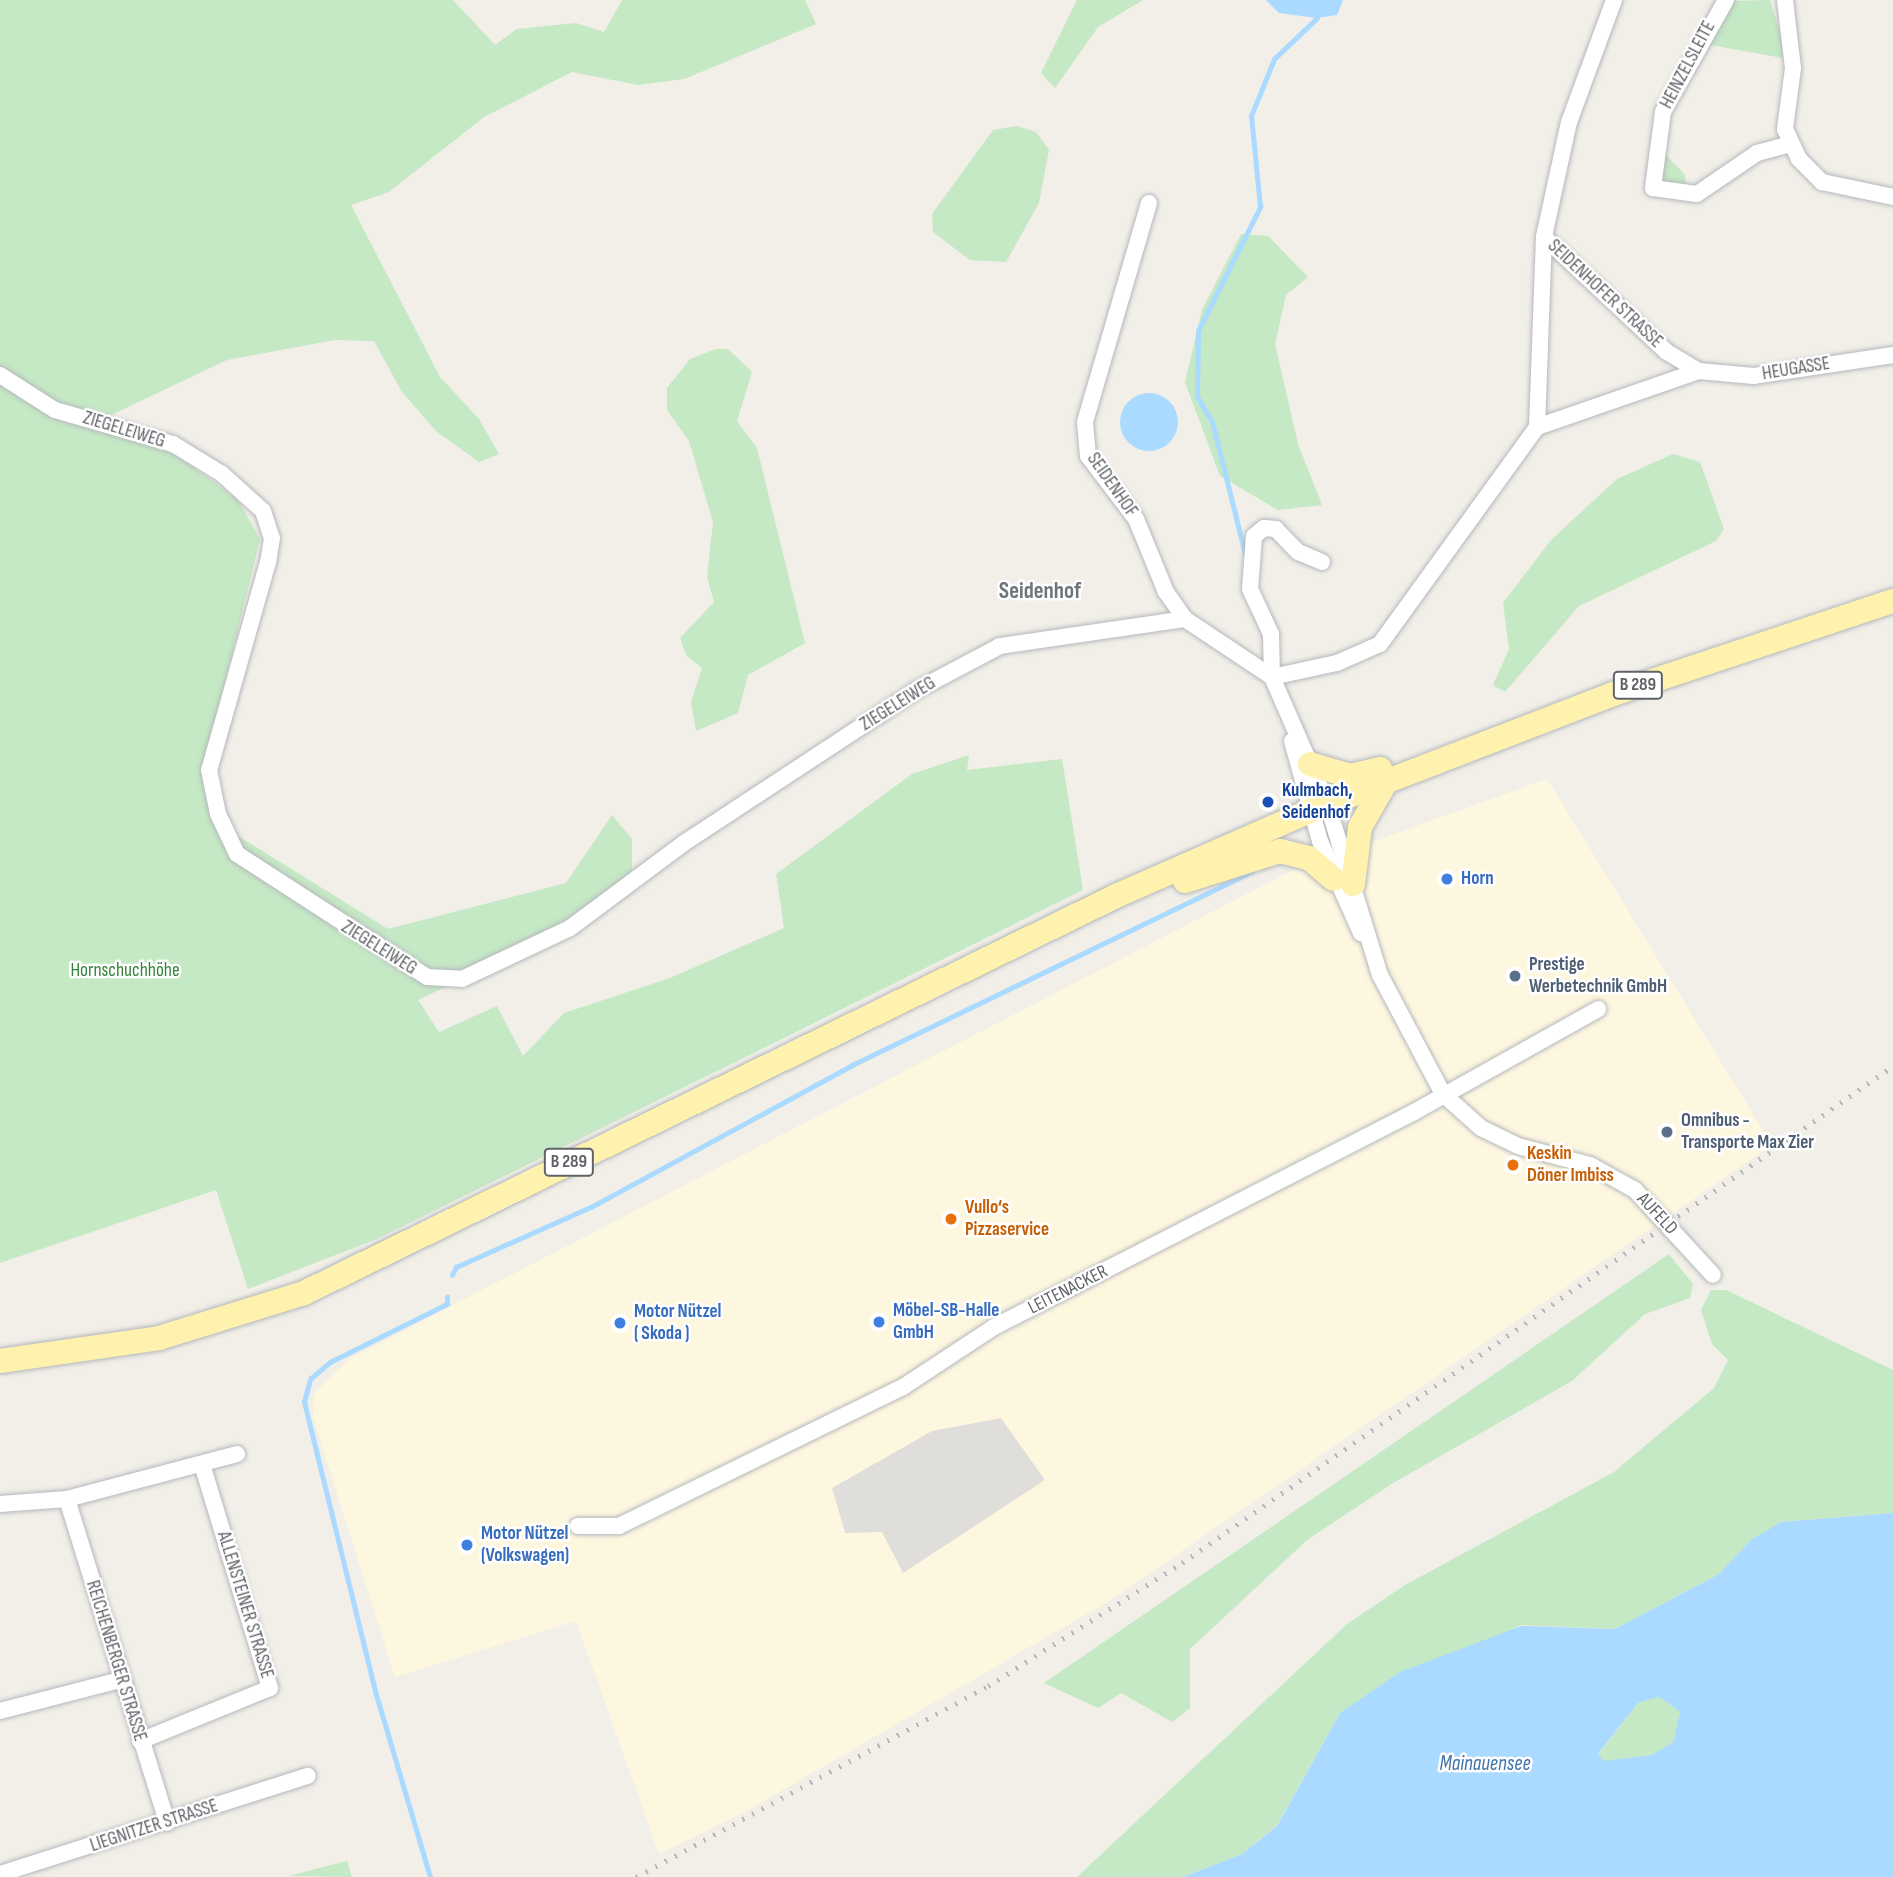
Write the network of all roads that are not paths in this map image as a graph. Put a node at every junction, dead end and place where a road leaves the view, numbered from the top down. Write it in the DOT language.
graph roads {
  1 [pos="1614,0"];
  2 [pos="1726,0"];
  3 [pos="1785,0"];
  4 [pos="1791,144"];
  5 [pos="1893,197"];
  6 [pos="1149,203"];
  7 [pos="1544,237"];
  8 [pos="1893,355"];
  9 [pos="1699,371"];
  10 [pos="0,375"];
  11 [pos="1537,427"];
  12 [pos="1322,562"];
  13 [pos="1893,601"];
  14 [pos="1185,618"];
  15 [pos="1272,677"];
  16 [pos="1293,732"];
  17 [pos="1310,764"];
  18 [pos="1415,769"];
  19 [pos="1387,780"];
  20 [pos="1318,807"];
  21 [pos="1343,881"];
  22 [pos="1116,896"];
  23 [pos="1598,1009"];
  24 [pos="1444,1094"];
  25 [pos="1713,1275"];
  26 [pos="0,1361"];
  27 [pos="237,1454"];
  28 [pos="204,1467"];
  29 [pos="67,1499"];
  30 [pos="0,1504"];
  31 [pos="578,1526"];
  32 [pos="120,1680"];
  33 [pos="0,1711"];
  34 [pos="139,1741"];
  35 [pos="308,1776"];
  36 [pos="167,1823"];
  37 [pos="0,1874"];
  1 -- 7 [label="street, SEIDENHOFER STRASSE"];
  2 -- 4 [label="street, HEINZELSLEITE"];
  3 -- 4 [label="street"];
  4 -- 5 [label="street"];
  6 -- 14 [label="street, SEIDENHOF"];
  7 -- 9 [label="street, SEIDENHOFER STRASSE"];
  7 -- 11 [label="street"];
  8 -- 9 [label="street, HEUGASSE"];
  9 -- 11 [label="street"];
  10 -- 14 [label="street, ZIEGELEIWEG"];
  11 -- 15 [label="street"];
  12 -- 15 [label="street"];
  13 -- 18 [label="main road, B 289"];
  14 -- 15 [label="street, SEIDENHOF"];
  15 -- 16 [label="street"];
  16 -- 17 [label="street"];
  16 -- 20 [label="street"];
  17 -- 18 [label="main road"];
  17 -- 20 [label="street"];
  18 -- 19 [label="main road, B 289"];
  19 -- 20 [label="main road, B 289"];
  19 -- 21 [label="main road"];
  20 -- 21 [label="street, AUFELD"];
  20 -- 22 [label="main road, B 289"];
  21 -- 22 [label="main road"];
  21 -- 24 [label="street, AUFELD"];
  22 -- 26 [label="main road, B 289"];
  23 -- 24 [label="street"];
  24 -- 25 [label="street, AUFELD"];
  24 -- 31 [label="street, LEITENACKER"];
  27 -- 28 [label="street"];
  28 -- 29 [label="street"];
  28 -- 34 [label="street, ALLENSTEINER STRASSE"];
  29 -- 30 [label="street"];
  29 -- 32 [label="street, REICHENBERGER STRASSE"];
  32 -- 33 [label="street"];
  32 -- 34 [label="street, REICHENBERGER STRASSE"];
  34 -- 36 [label="street, REICHENBERGER STRASSE"];
  35 -- 36 [label="street, LIEGNITZER STRASSE"];
  36 -- 37 [label="street, LIEGNITZER STRASSE"];
}
